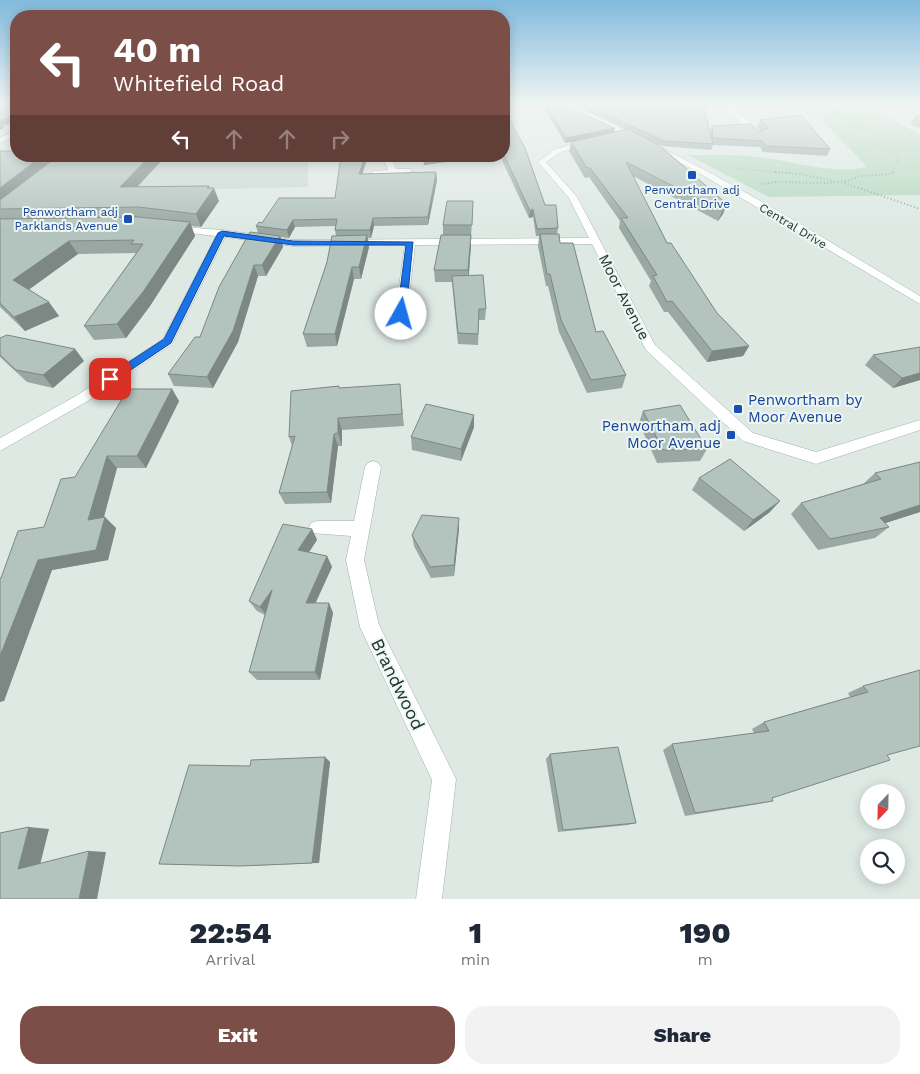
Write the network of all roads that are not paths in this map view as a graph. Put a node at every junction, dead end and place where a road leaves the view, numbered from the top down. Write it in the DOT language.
graph roads {
  1 [pos="573,146"];
  2 [pos="650,146"];
  3 [pos="63,162"];
  4 [pos="388,162"];
  5 [pos="410,171"];
  6 [pos="375,173"];
  7 [pos="393,173"];
  8 [pos="47,176"];
  9 [pos="164,227"];
  10 [pos="222,233"];
  11 [pos="595,241"];
  12 [pos="410,243"];
  13 [pos="920,301"];
  14 [pos="401,314"];
  15 [pos="920,425"];
  16 [pos="0,445"];
  17 [pos="373,467"];
  18 [pos="317,528"];
  19 [pos="361,528"];
  20 [pos="429,899"];
  1 -- 11 [label="street, Moor Avenue"];
  2 -- 13 [label="street, Central Drive"];
  3 -- 8 [label="street"];
  4 -- 7 [label="street"];
  5 -- 7 [label="street"];
  6 -- 7 [label="street"];
  9 -- 10 [label="street"];
  10 -- 12 [label="street"];
  10 -- 16 [label="street"];
  11 -- 12 [label="street"];
  11 -- 15 [label="street, Moor Avenue"];
  12 -- 14 [label="street"];
  17 -- 19 [label="street, Brandwood"];
  18 -- 19 [label="street"];
  19 -- 20 [label="street, Brandwood"];
}
